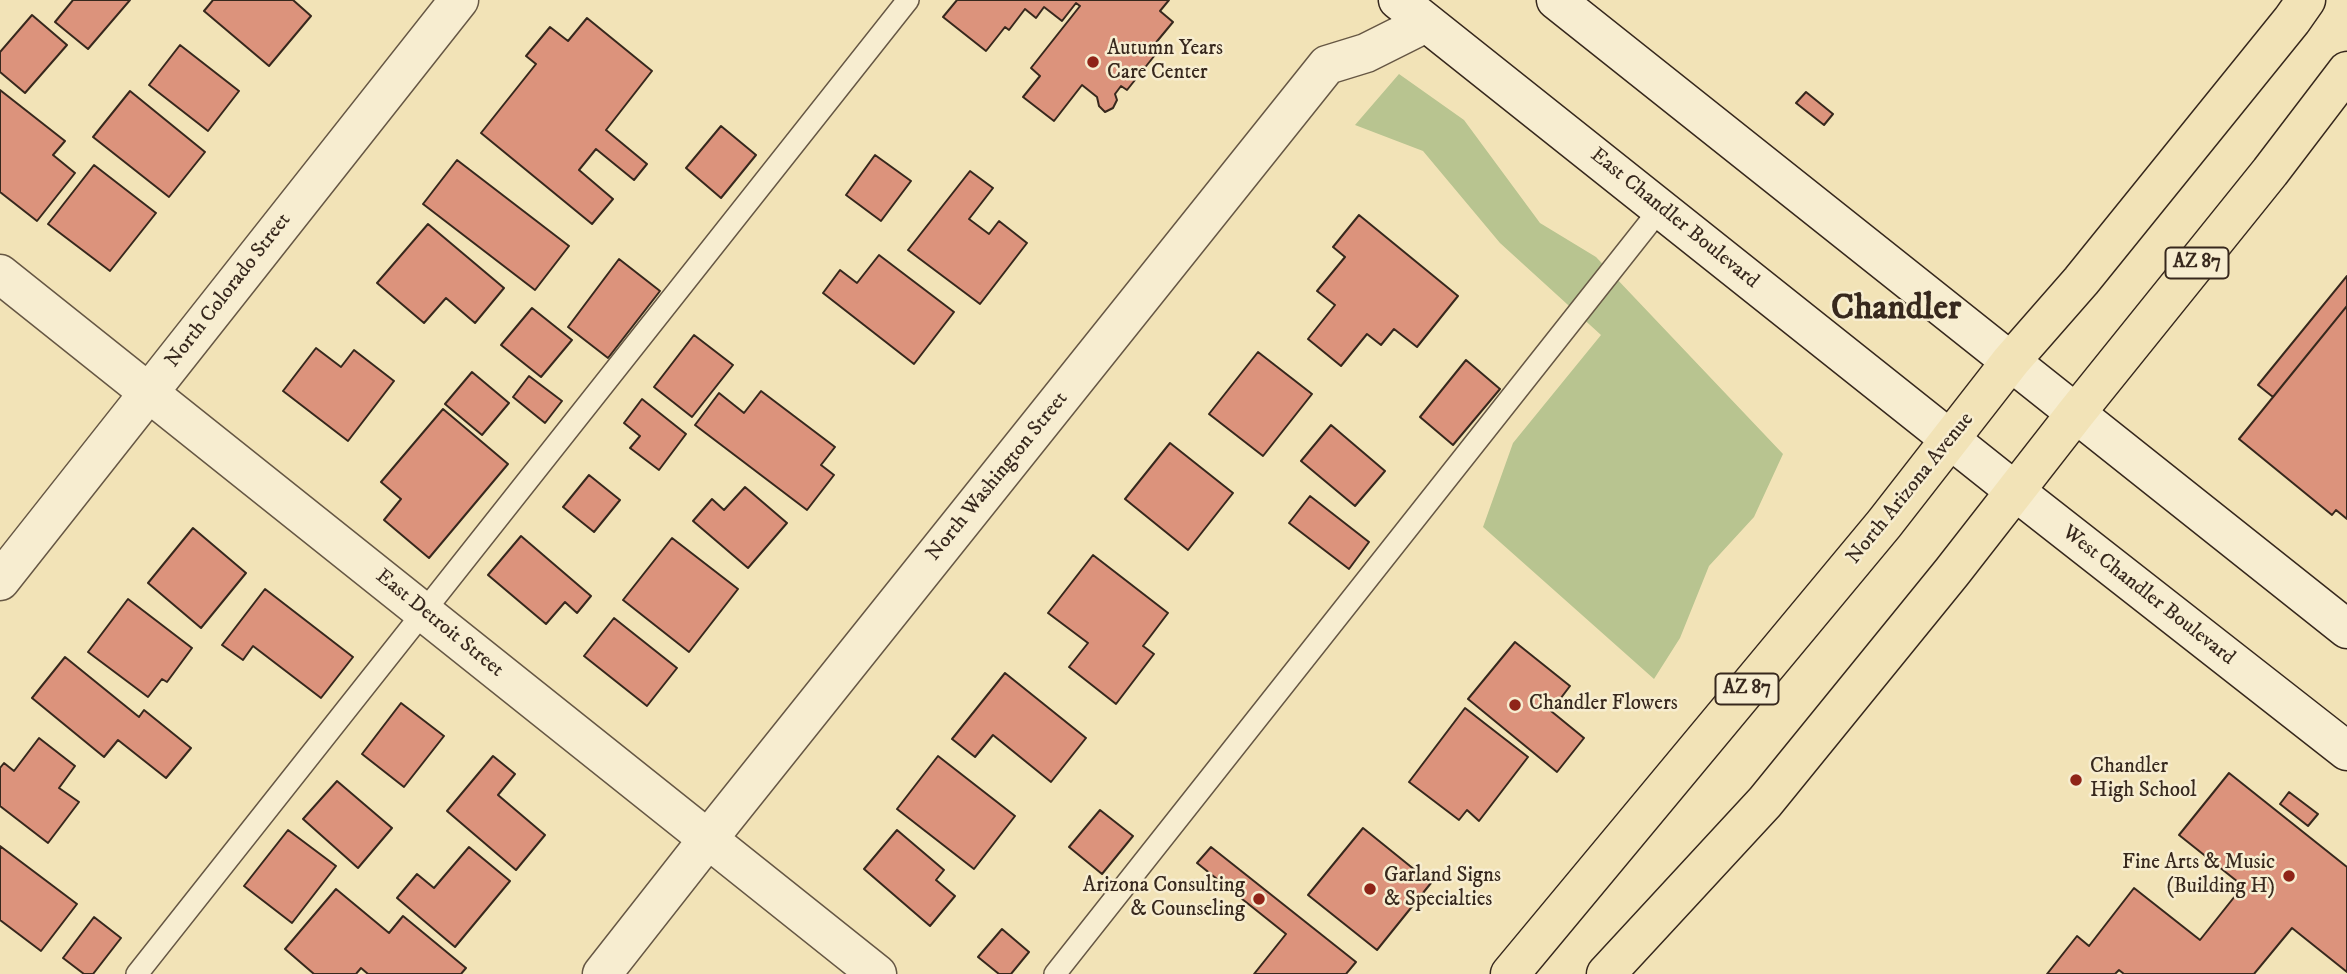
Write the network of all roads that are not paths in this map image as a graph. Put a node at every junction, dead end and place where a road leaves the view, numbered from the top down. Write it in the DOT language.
graph roads {
  1 [pos="459,0"];
  2 [pos="908,0"];
  3 [pos="1556,0"];
  4 [pos="2299,2"];
  5 [pos="1412,12"];
  6 [pos="2347,71"];
  7 [pos="1661,208"];
  8 [pos="0,274"];
  9 [pos="2011,361"];
  10 [pos="149,393"];
  11 [pos="2076,412"];
  12 [pos="1950,439"];
  13 [pos="2015,491"];
  14 [pos="0,581"];
  15 [pos="423,612"];
  16 [pos="2347,629"];
  17 [pos="2347,751"];
  18 [pos="708,839"];
  19 [pos="137,974"];
  20 [pos="603,974"];
  21 [pos="877,974"];
  22 [pos="1055,974"];
  23 [pos="1510,974"];
  24 [pos="1606,974"];
  1 -- 10 [label="street, North Colorado Street"];
  2 -- 15 [label="lane"];
  3 -- 9 [label="street"];
  4 -- 9 [label="main road, North Arizona Avenue / AZ 87"];
  5 -- 7 [label="street, East Chandler Boulevard"];
  5 -- 18 [label="street, North Washington Street"];
  6 -- 11 [label="main road, AZ 87"];
  7 -- 12 [label="street, East Chandler Boulevard"];
  7 -- 22 [label="lane"];
  8 -- 10 [label="street, East Detroit Street"];
  9 -- 11 [label="street"];
  9 -- 12 [label="main road, North Arizona Avenue / AZ 87"];
  10 -- 14 [label="street, North Colorado Street"];
  10 -- 15 [label="street, East Detroit Street"];
  11 -- 13 [label="main road, AZ 87"];
  11 -- 16 [label="street"];
  12 -- 13 [label="street, West Chandler Boulevard"];
  12 -- 23 [label="main road, North Arizona Avenue / AZ 87"];
  13 -- 17 [label="street, West Chandler Boulevard"];
  13 -- 24 [label="main road, AZ 87"];
  15 -- 18 [label="street, East Detroit Street"];
  15 -- 19 [label="lane"];
  18 -- 20 [label="street, North Washington Street"];
  18 -- 21 [label="street, East Detroit Street"];
}
